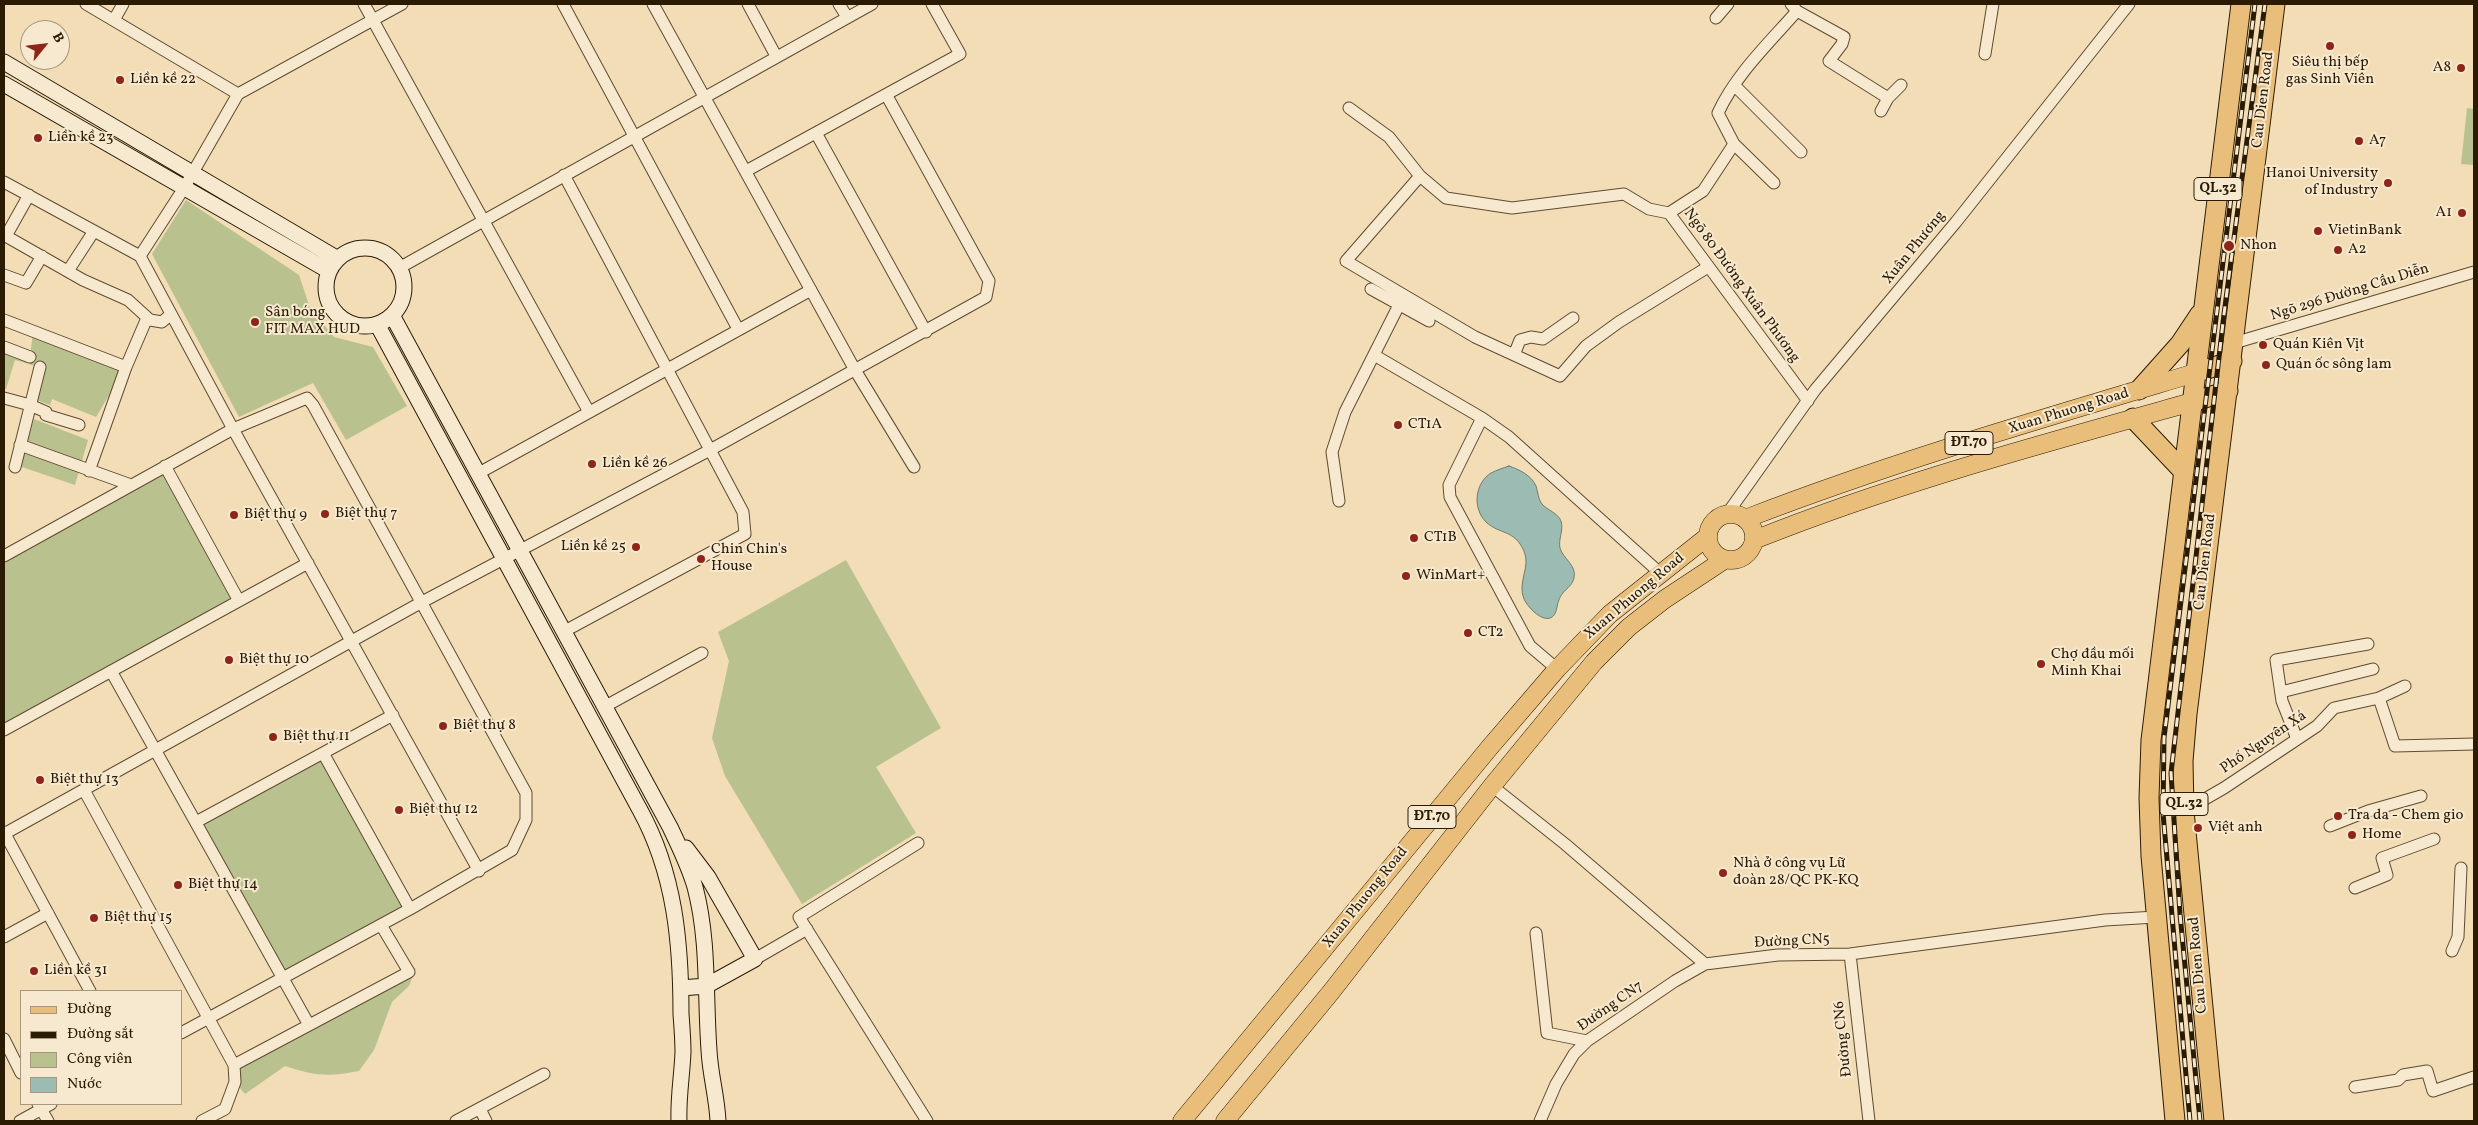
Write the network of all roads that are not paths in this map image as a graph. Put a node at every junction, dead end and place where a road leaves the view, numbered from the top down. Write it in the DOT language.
graph roads {
  1 [pos="86,4"];
  2 [pos="123,4"];
  3 [pos="364,4"];
  4 [pos="402,4"];
  5 [pos="564,4"];
  6 [pos="653,4"];
  7 [pos="748,4"];
  8 [pos="839,4"];
  9 [pos="872,4"];
  10 [pos="932,4"];
  11 [pos="1728,4"];
  12 [pos="1993,4"];
  13 [pos="2129,4"];
  14 [pos="2241,4"];
  15 [pos="2275,4"];
  16 [pos="1794,7"];
  17 [pos="846,18"];
  18 [pos="1716,18"];
  19 [pos="114,20"];
  20 [pos="373,20"];
  21 [pos="1985,54"];
  22 [pos="776,56"];
  23 [pos="4,62"];
  24 [pos="4,84"];
  25 [pos="1901,85"];
  26 [pos="1734,86"];
  27 [pos="238,94"];
  28 [pos="887,96"];
  29 [pos="704,97"];
  30 [pos="1888,98"];
  31 [pos="1349,108"];
  32 [pos="1881,111"];
  33 [pos="816,133"];
  34 [pos="633,136"];
  35 [pos="1734,144"];
  36 [pos="1801,152"];
  37 [pos="746,171"];
  38 [pos="192,174"];
  39 [pos="564,175"];
  40 [pos="1420,176"];
  41 [pos="4,182"];
  42 [pos="1774,183"];
  43 [pos="184,188"];
  44 [pos="29,195"];
  45 [pos="1669,213"];
  46 [pos="484,221"];
  47 [pos="94,231"];
  48 [pos="5,235"];
  49 [pos="42,256"];
  50 [pos="140,256"];
  51 [pos="333,265"];
  52 [pos="1708,267"];
  53 [pos="399,268"];
  54 [pos="68,271"];
  55 [pos="2474,272"];
  56 [pos="4,275"];
  57 [pos="1371,289"];
  58 [pos="811,290"];
  59 [pos="1400,303"];
  60 [pos="2202,311"];
  61 [pos="171,314"];
  62 [pos="392,315"];
  63 [pos="147,318"];
  64 [pos="1573,318"];
  65 [pos="4,320"];
  66 [pos="1429,320"];
  67 [pos="377,324"];
  68 [pos="738,329"];
  69 [pos="926,332"];
  70 [pos="4,347"];
  71 [pos="2233,352"];
  72 [pos="1514,354"];
  73 [pos="1374,355"];
  74 [pos="30,357"];
  75 [pos="40,367"];
  76 [pos="126,367"];
  77 [pos="668,369"];
  78 [pos="855,370"];
  79 [pos="2194,373"];
  80 [pos="2139,390"];
  81 [pos="2228,391"];
  82 [pos="4,398"];
  83 [pos="1808,401"];
  84 [pos="2192,402"];
  85 [pos="30,405"];
  86 [pos="589,412"];
  87 [pos="1482,418"];
  88 [pos="2133,418"];
  89 [pos="79,425"];
  90 [pos="233,429"];
  91 [pos="20,446"];
  92 [pos="710,450"];
  93 [pos="165,466"];
  94 [pos="15,467"];
  95 [pos="914,467"];
  96 [pos="89,470"];
  97 [pos="2184,472"];
  98 [pos="478,473"];
  99 [pos="131,485"];
  100 [pos="1339,501"];
  101 [pos="1727,514"];
  102 [pos="1745,518"];
  103 [pos="1707,537"];
  104 [pos="1754,540"];
  105 [pos="520,551"];
  106 [pos="4,556"];
  107 [pos="505,559"];
  108 [pos="1724,560"];
  109 [pos="308,563"];
  110 [pos="1660,573"];
  111 [pos="239,600"];
  112 [pos="422,602"];
  113 [pos="563,632"];
  114 [pos="351,642"];
  115 [pos="2368,644"];
  116 [pos="702,654"];
  117 [pos="1557,669"];
  118 [pos="2374,669"];
  119 [pos="111,671"];
  120 [pos="2405,686"];
  121 [pos="2281,692"];
  122 [pos="2379,698"];
  123 [pos="604,707"];
  124 [pos="393,715"];
  125 [pos="4,730"];
  126 [pos="2297,739"];
  127 [pos="2474,744"];
  128 [pos="156,750"];
  129 [pos="324,753"];
  130 [pos="1492,786"];
  131 [pos="84,790"];
  132 [pos="2421,796"];
  133 [pos="2184,811"];
  134 [pos="196,822"];
  135 [pos="2330,826"];
  136 [pos="670,827"];
  137 [pos="4,833"];
  138 [pos="2434,839"];
  139 [pos="918,843"];
  140 [pos="2461,868"];
  141 [pos="479,870"];
  142 [pos="2355,888"];
  143 [pos="410,909"];
  144 [pos="48,912"];
  145 [pos="2156,917"];
  146 [pos="381,924"];
  147 [pos="807,930"];
  148 [pos="1536,933"];
  149 [pos="4,937"];
  150 [pos="2452,951"];
  151 [pos="1850,954"];
  152 [pos="755,958"];
  153 [pos="1706,964"];
  154 [pos="283,978"];
  155 [pos="706,986"];
  156 [pos="681,988"];
  157 [pos="89,990"];
  158 [pos="208,1018"];
  159 [pos="309,1025"];
  160 [pos="182,1032"];
  161 [pos="4,1039"];
  162 [pos="1587,1041"];
  163 [pos="234,1065"];
  164 [pos="20,1070"];
  165 [pos="544,1074"];
  166 [pos="2474,1076"];
  167 [pos="2355,1087"];
  168 [pos="39,1107"];
  169 [pos="480,1109"];
  170 [pos="20,1121"];
  171 [pos="48,1121"];
  172 [pos="202,1121"];
  173 [pos="456,1121"];
  174 [pos="486,1121"];
  175 [pos="679,1121"];
  176 [pos="718,1121"];
  177 [pos="927,1121"];
  178 [pos="1182,1121"];
  179 [pos="1225,1121"];
  180 [pos="1540,1121"];
  181 [pos="1869,1121"];
  182 [pos="2175,1121"];
  183 [pos="2214,1121"];
  1 -- 19 [label="street"];
  2 -- 19 [label="street"];
  3 -- 20 [label="street"];
  4 -- 20 [label="street"];
  5 -- 34 [label="street"];
  6 -- 29 [label="street"];
  7 -- 22 [label="street"];
  8 -- 17 [label="street"];
  9 -- 17 [label="street"];
  10 -- 28 [label="street"];
  11 -- 18 [label="street"];
  12 -- 21 [label="street"];
  13 -- 83 [label="street, Xuân Phương"];
  14 -- 60 [label="highway, Cau Dien Road / QL.32"];
  15 -- 71 [label="highway, Cau Dien Road / QL.32"];
  16 -- 26 [label="street"];
  16 -- 30 [label="street"];
  17 -- 22 [label="street"];
  19 -- 27 [label="street"];
  20 -- 27 [label="street"];
  20 -- 46 [label="street"];
  22 -- 29 [label="street"];
  23 -- 38 [label="main road"];
  24 -- 43 [label="main road"];
  25 -- 30 [label="street"];
  26 -- 35 [label="street"];
  26 -- 36 [label="street"];
  27 -- 38 [label="street"];
  28 -- 33 [label="street"];
  28 -- 69 [label="street"];
  29 -- 34 [label="street"];
  29 -- 37 [label="street"];
  30 -- 32 [label="street"];
  31 -- 40 [label="street"];
  33 -- 37 [label="street"];
  33 -- 69 [label="street"];
  34 -- 39 [label="street"];
  34 -- 68 [label="street"];
  35 -- 42 [label="street"];
  35 -- 45 [label="street, Ngõ 80 Đường Xuân Phương"];
  37 -- 58 [label="street"];
  38 -- 43 [label="street"];
  38 -- 51 [label="main road"];
  39 -- 46 [label="street"];
  39 -- 77 [label="street"];
  40 -- 45 [label="street"];
  40 -- 72 [label="street"];
  41 -- 44 [label="street"];
  43 -- 50 [label="street"];
  43 -- 51 [label="main road"];
  44 -- 47 [label="street"];
  44 -- 48 [label="street"];
  45 -- 52 [label="street, Ngõ 80 Đường Xuân Phương"];
  46 -- 53 [label="street"];
  46 -- 86 [label="street"];
  47 -- 50 [label="street"];
  47 -- 54 [label="street"];
  48 -- 49 [label="street"];
  49 -- 54 [label="street"];
  49 -- 56 [label="street"];
  50 -- 61 [label="street"];
  51 -- 53 [label="main road"];
  51 -- 67 [label="main road"];
  52 -- 72 [label="street"];
  52 -- 83 [label="street, Ngõ 80 Đường Xuân Phương"];
  53 -- 62 [label="main road"];
  54 -- 63 [label="street"];
  55 -- 71 [label="street, Ngõ 296 Đường Cầu Diễn"];
  57 -- 59 [label="street"];
  58 -- 68 [label="street"];
  58 -- 78 [label="street"];
  59 -- 66 [label="street"];
  59 -- 73 [label="street"];
  60 -- 79 [label="highway, Cau Dien Road / QL.32"];
  60 -- 80 [label="highway"];
  61 -- 63 [label="street"];
  61 -- 90 [label="street"];
  62 -- 67 [label="main road"];
  62 -- 98 [label="main road"];
  63 -- 76 [label="street"];
  64 -- 72 [label="street"];
  65 -- 76 [label="street"];
  67 -- 107 [label="main road"];
  68 -- 77 [label="street"];
  69 -- 78 [label="street"];
  70 -- 74 [label="street"];
  71 -- 79 [label="highway, ĐT.70"];
  71 -- 81 [label="highway, Cau Dien Road / QL.32"];
  73 -- 87 [label="street"];
  73 -- 100 [label="street"];
  75 -- 85 [label="street"];
  76 -- 96 [label="street"];
  77 -- 86 [label="street"];
  77 -- 92 [label="street"];
  78 -- 92 [label="street"];
  78 -- 95 [label="street"];
  79 -- 80 [label="main road, Xuan Phuong Road / ĐT.70"];
  79 -- 84 [label="highway, Cau Dien Road / QL.32"];
  80 -- 102 [label="main road, Xuan Phuong Road / ĐT.70"];
  81 -- 84 [label="highway, ĐT.70"];
  81 -- 133 [label="highway, Cau Dien Road / QL.32"];
  82 -- 85 [label="street"];
  83 -- 101 [label="street, Xuân Phương"];
  84 -- 88 [label="main road, Xuan Phuong Road / ĐT.70"];
  84 -- 97 [label="highway, Cau Dien Road / QL.32"];
  85 -- 89 [label="street"];
  85 -- 91 [label="street"];
  86 -- 98 [label="street"];
  87 -- 110 [label="street"];
  87 -- 117 [label="street"];
  88 -- 97 [label="highway"];
  88 -- 104 [label="main road, Xuan Phuong Road / ĐT.70"];
  90 -- 93 [label="street"];
  90 -- 109 [label="street"];
  90 -- 112 [label="street"];
  91 -- 94 [label="street"];
  91 -- 96 [label="street"];
  92 -- 105 [label="street"];
  92 -- 113 [label="street"];
  93 -- 99 [label="street"];
  93 -- 111 [label="street"];
  96 -- 99 [label="street"];
  97 -- 145 [label="highway, Cau Dien Road / QL.32"];
  98 -- 105 [label="main road"];
  99 -- 106 [label="street"];
  101 -- 102 [label="main road"];
  101 -- 103 [label="main road"];
  102 -- 104 [label="main road"];
  103 -- 108 [label="main road"];
  103 -- 110 [label="main road, Xuan Phuong Road / ĐT.70"];
  104 -- 108 [label="main road"];
  105 -- 107 [label="street"];
  105 -- 113 [label="main road"];
  107 -- 112 [label="street"];
  107 -- 156 [label="main road"];
  108 -- 130 [label="main road, Xuan Phuong Road / ĐT.70"];
  109 -- 111 [label="street"];
  109 -- 114 [label="street"];
  110 -- 117 [label="main road, Xuan Phuong Road / ĐT.70"];
  111 -- 119 [label="street"];
  112 -- 114 [label="street"];
  112 -- 141 [label="street"];
  113 -- 123 [label="main road"];
  114 -- 124 [label="street"];
  114 -- 128 [label="street"];
  115 -- 121 [label="street"];
  116 -- 123 [label="street"];
  117 -- 178 [label="main road, Xuan Phuong Road / ĐT.70"];
  118 -- 121 [label="street"];
  119 -- 125 [label="street"];
  119 -- 128 [label="street"];
  120 -- 122 [label="street, Phố Nguyên Xá"];
  121 -- 126 [label="street"];
  122 -- 126 [label="street, Phố Nguyên Xá"];
  122 -- 127 [label="street"];
  123 -- 136 [label="main road"];
  124 -- 129 [label="street"];
  124 -- 141 [label="street"];
  126 -- 133 [label="street, Phố Nguyên Xá"];
  128 -- 131 [label="street"];
  128 -- 134 [label="street"];
  129 -- 134 [label="street"];
  129 -- 143 [label="street"];
  130 -- 153 [label="street"];
  130 -- 179 [label="main road, Xuan Phuong Road / ĐT.70"];
  131 -- 137 [label="street"];
  131 -- 158 [label="street"];
  132 -- 135 [label="street"];
  133 -- 183 [label="highway, Cau Dien Road / QL.32"];
  134 -- 154 [label="street"];
  136 -- 152 [label="main road"];
  136 -- 155 [label="main road"];
  137 -- 144 [label="street"];
  138 -- 142 [label="street"];
  139 -- 147 [label="street"];
  140 -- 150 [label="street"];
  141 -- 143 [label="street"];
  143 -- 146 [label="street"];
  144 -- 149 [label="street"];
  144 -- 157 [label="street"];
  145 -- 151 [label="street, Đường CN5"];
  145 -- 182 [label="highway, Cau Dien Road / QL.32"];
  146 -- 154 [label="street"];
  146 -- 159 [label="street"];
  147 -- 152 [label="street"];
  147 -- 177 [label="street"];
  148 -- 162 [label="street"];
  151 -- 153 [label="street, Đường CN5"];
  151 -- 181 [label="street, Đường CN6"];
  152 -- 155 [label="main road"];
  153 -- 162 [label="street, Đường CN7"];
  154 -- 158 [label="street"];
  154 -- 159 [label="street"];
  155 -- 156 [label="main road"];
  155 -- 176 [label="main road"];
  156 -- 175 [label="main road"];
  158 -- 160 [label="street"];
  158 -- 163 [label="street"];
  159 -- 163 [label="street"];
  161 -- 164 [label="street"];
  162 -- 180 [label="street, Đường CN7"];
  163 -- 172 [label="street"];
  165 -- 169 [label="street"];
  166 -- 167 [label="street"];
  168 -- 170 [label="street"];
  168 -- 171 [label="street"];
  169 -- 173 [label="street"];
  169 -- 174 [label="street"];
}
